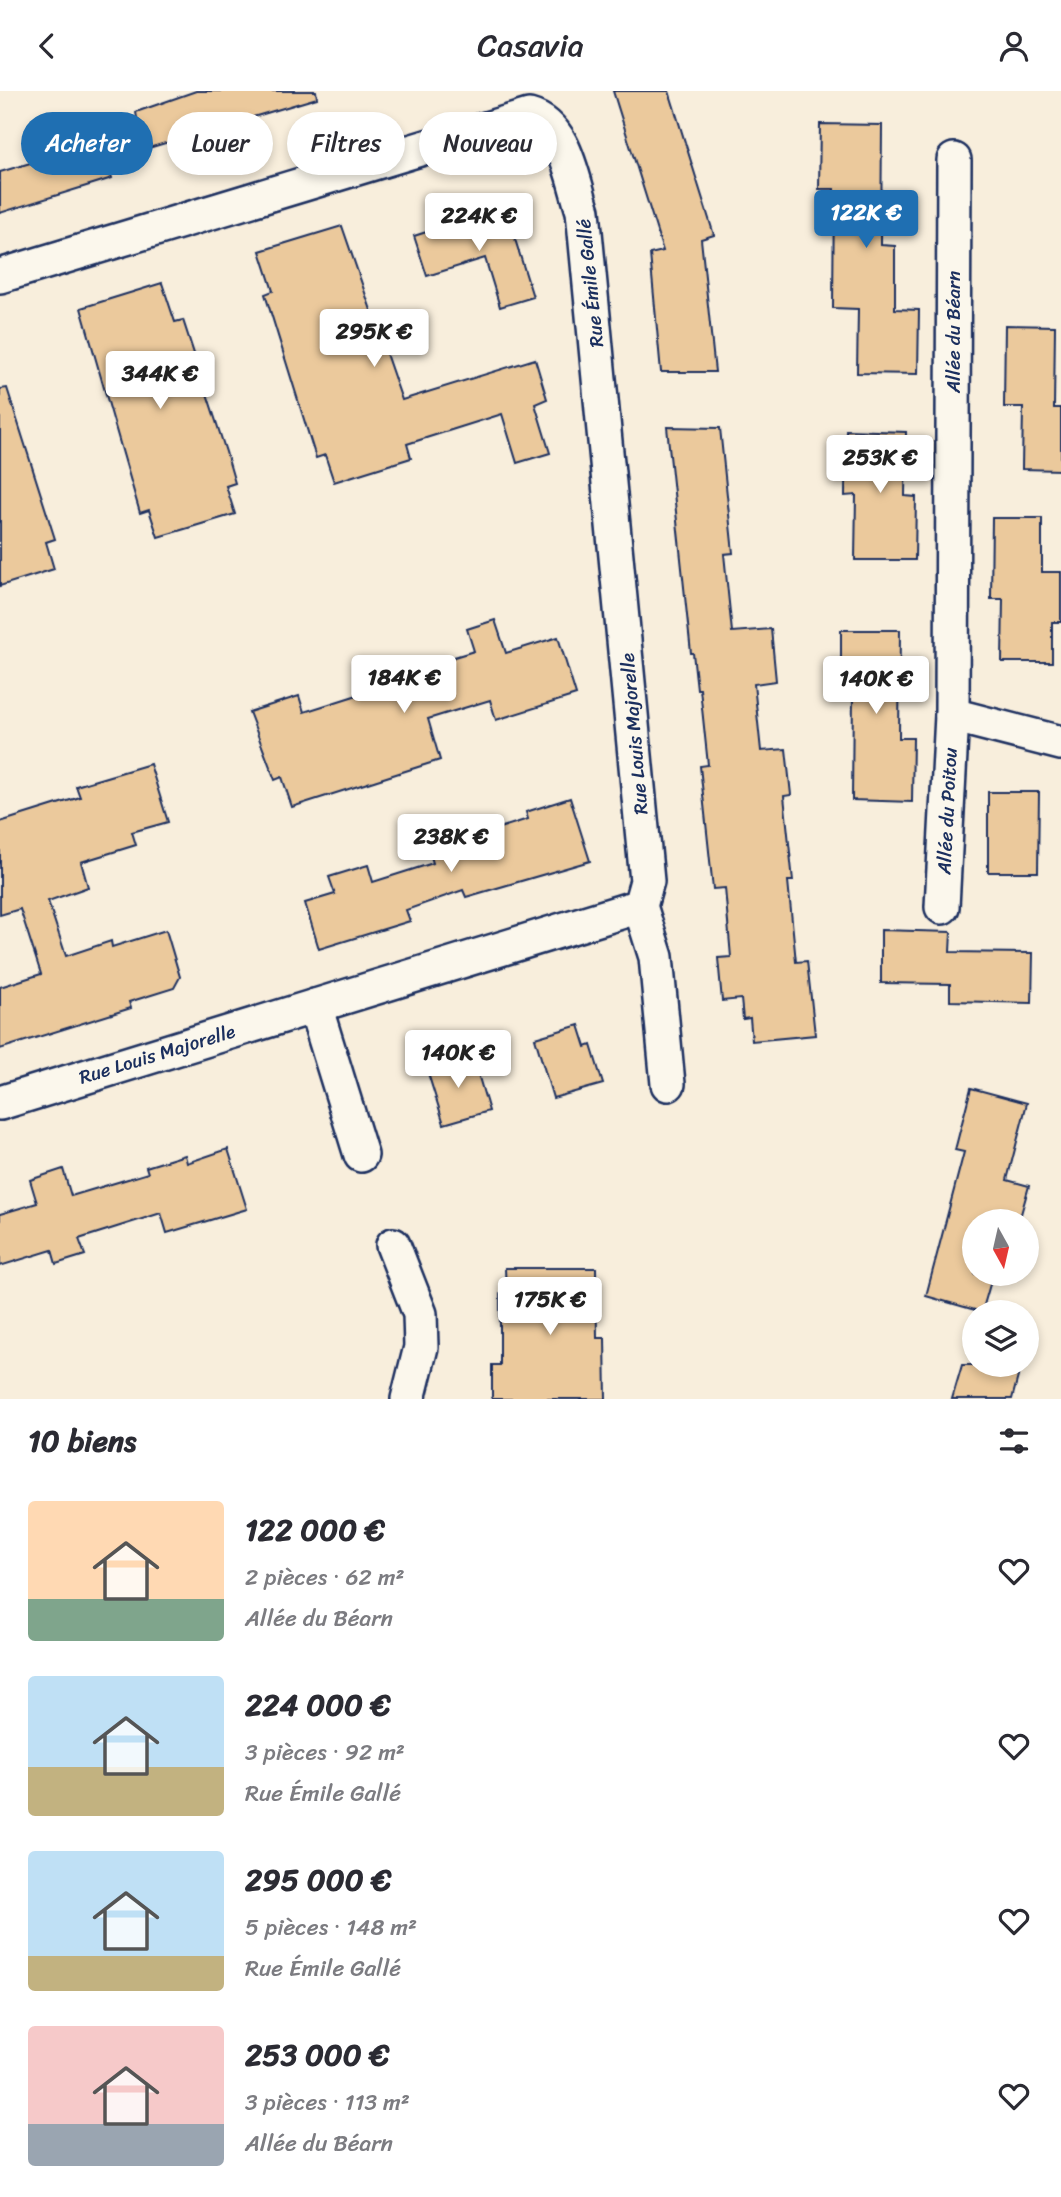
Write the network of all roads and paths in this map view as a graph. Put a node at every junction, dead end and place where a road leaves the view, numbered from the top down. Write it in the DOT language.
graph roads {
  1 [pos="954,160"];
  2 [pos="0,276"];
  3 [pos="618,561"];
  4 [pos="952,715"];
  5 [pos="1061,743"];
  6 [pos="640,906"];
  7 [pos="942,907"];
  8 [pos="315,1006"];
  9 [pos="668,1084"];
  10 [pos="0,1103"];
  11 [pos="361,1155"];
  12 [pos="393,1245"];
  13 [pos="408,1399"];
  1 -- 4 [label="street, Allée du Béarn"];
  2 -- 3 [label="street, Rue Émile Gallé"];
  3 -- 6 [label="street, Rue Louis Majorelle"];
  4 -- 5 [label="street"];
  4 -- 7 [label="street, Allée du Poitou"];
  6 -- 8 [label="street, Rue Louis Majorelle"];
  6 -- 9 [label="street, Rue Louis Majorelle"];
  8 -- 10 [label="street, Rue Louis Majorelle"];
  8 -- 11 [label="street"];
  12 -- 13 [label="street"];
}
